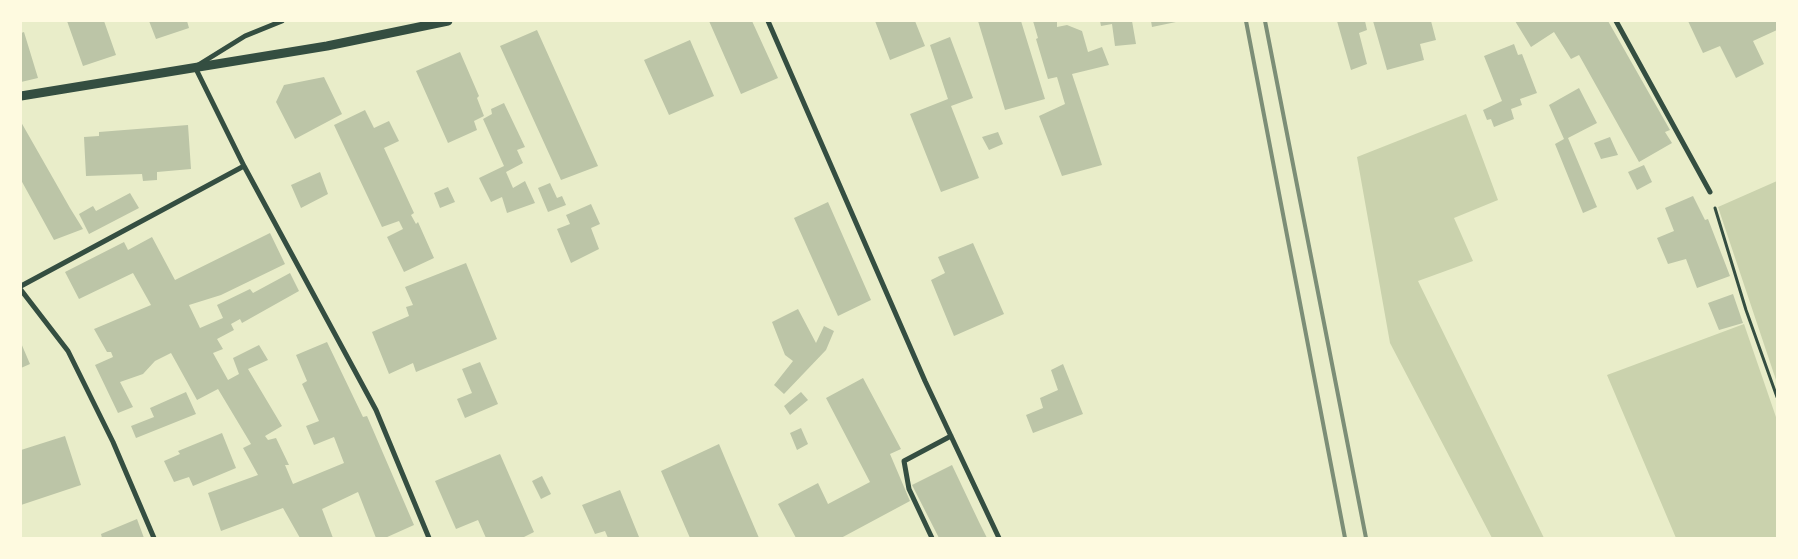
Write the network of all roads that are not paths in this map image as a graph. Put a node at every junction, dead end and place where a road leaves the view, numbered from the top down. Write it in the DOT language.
graph roads {
  1 [pos="282,21"];
  2 [pos="448,21"];
  3 [pos="768,21"];
  4 [pos="1616,21"];
  5 [pos="195,67"];
  6 [pos="21,96"];
  7 [pos="244,166"];
  8 [pos="1710,192"];
  9 [pos="21,286"];
  10 [pos="21,290"];
  11 [pos="951,436"];
  12 [pos="154,538"];
  13 [pos="429,538"];
  14 [pos="932,538"];
  15 [pos="999,538"];
  1 -- 5 [label="street"];
  2 -- 5 [label="street"];
  3 -- 11 [label="street"];
  4 -- 8 [label="street"];
  5 -- 6 [label="street"];
  5 -- 7 [label="street"];
  7 -- 9 [label="street"];
  7 -- 13 [label="street"];
  10 -- 12 [label="street"];
  11 -- 14 [label="street"];
  11 -- 15 [label="street"];
}
